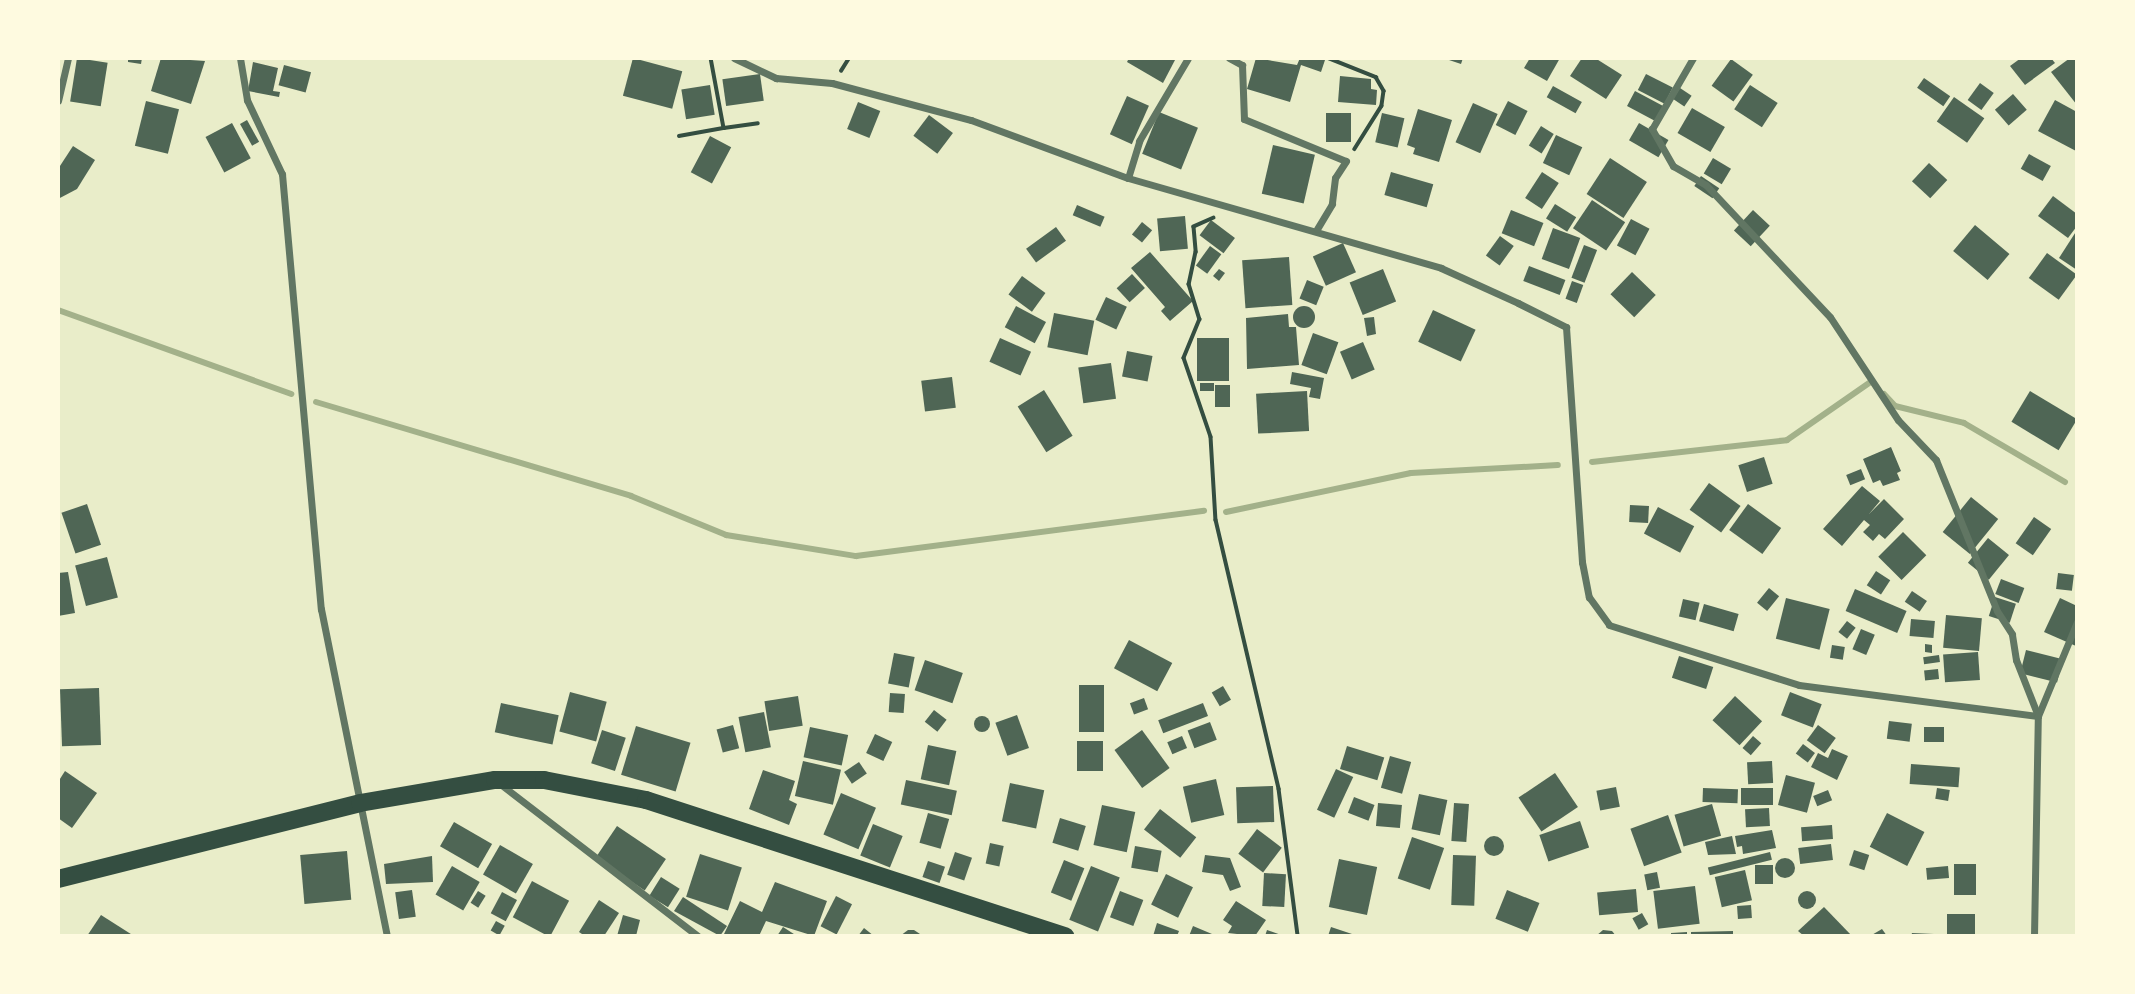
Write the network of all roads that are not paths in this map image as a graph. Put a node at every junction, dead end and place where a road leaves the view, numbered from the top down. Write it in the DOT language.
graph roads {
  1 [pos="68,58"];
  2 [pos="240,58"];
  3 [pos="734,58"];
  4 [pos="1188,58"];
  5 [pos="1229,58"];
  6 [pos="1693,58"];
  7 [pos="58,101"];
  8 [pos="1128,178"];
  9 [pos="1317,229"];
  10 [pos="2077,622"];
  11 [pos="2038,716"];
  12 [pos="495,780"];
  13 [pos="360,803"];
  14 [pos="58,879"];
  15 [pos="1038,932"];
  16 [pos="387,936"];
  17 [pos="698,936"];
  18 [pos="1065,936"];
  19 [pos="2034,936"];
  1 -- 7 [label="street"];
  2 -- 13 [label="street"];
  3 -- 8 [label="street"];
  4 -- 8 [label="street"];
  5 -- 9 [label="street"];
  6 -- 11 [label="street"];
  8 -- 9 [label="street"];
  9 -- 11 [label="street"];
  10 -- 11 [label="street"];
  11 -- 19 [label="street"];
  12 -- 13 [label="main road"];
  12 -- 15 [label="main road"];
  12 -- 17 [label="street"];
  13 -- 14 [label="main road"];
  13 -- 16 [label="street"];
  15 -- 18 [label="main road"];
}
